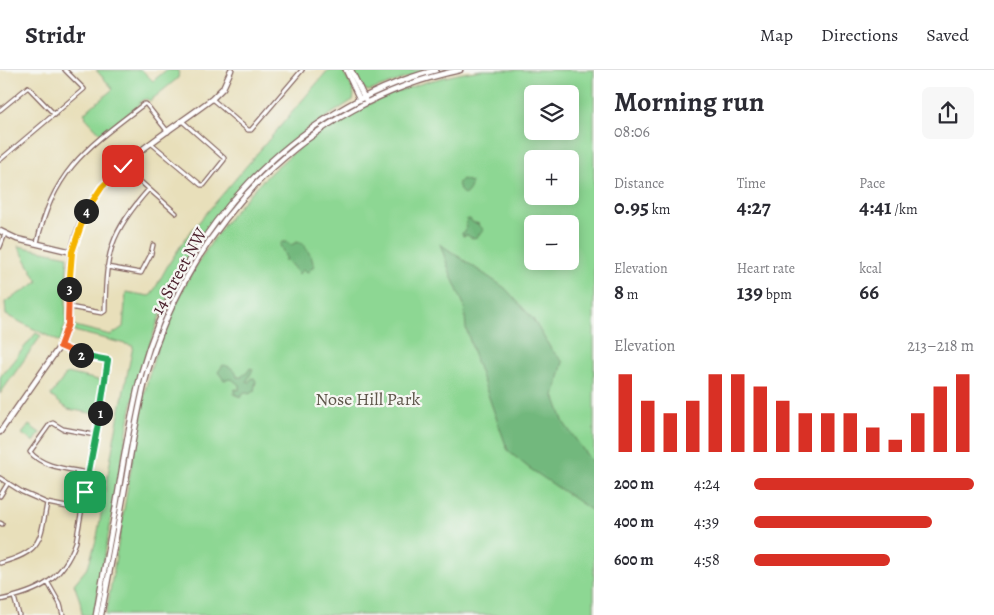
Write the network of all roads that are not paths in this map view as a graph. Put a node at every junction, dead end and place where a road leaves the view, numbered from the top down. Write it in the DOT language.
graph roads {
  1 [pos="65,70"];
  2 [pos="231,70"];
  3 [pos="302,70"];
  4 [pos="346,70"];
  5 [pos="352,70"];
  6 [pos="436,70"];
  7 [pos="460,70"];
  8 [pos="353,85"];
  9 [pos="389,86"];
  10 [pos="361,90"];
  11 [pos="212,99"];
  12 [pos="363,101"];
  13 [pos="353,103"];
  14 [pos="0,110"];
  15 [pos="55,114"];
  16 [pos="182,122"];
  17 [pos="168,132"];
  18 [pos="152,144"];
  19 [pos="0,160"];
  20 [pos="123,166"];
  21 [pos="149,189"];
  22 [pos="176,213"];
  23 [pos="2,233"];
  24 [pos="37,244"];
  25 [pos="153,245"];
  26 [pos="0,247"];
  27 [pos="72,252"];
  28 [pos="107,267"];
  29 [pos="69,307"];
  30 [pos="60,346"];
  31 [pos="0,432"];
  32 [pos="95,435"];
  33 [pos="88,473"];
  34 [pos="0,478"];
  35 [pos="8,483"];
  36 [pos="0,496"];
  37 [pos="47,503"];
  38 [pos="82,510"];
  39 [pos="0,563"];
  40 [pos="48,583"];
  41 [pos="14,597"];
  42 [pos="0,600"];
  43 [pos="19,615"];
  44 [pos="63,615"];
  45 [pos="96,615"];
  46 [pos="101,615"];
  1 -- 15 [label="street"];
  2 -- 11 [label="main road"];
  3 -- 11 [label="street"];
  4 -- 8 [label="main road"];
  5 -- 10 [label="main road"];
  6 -- 9 [label="main road, 14 Street NW"];
  7 -- 12 [label="main road, 14 Street NW"];
  8 -- 12 [label="main road"];
  8 -- 13 [label="main road"];
  9 -- 10 [label="main road"];
  9 -- 12 [label="main road, 14 Street NW"];
  10 -- 12 [label="main road"];
  11 -- 16 [label="main road"];
  12 -- 13 [label="main road, 14 Street NW"];
  12 -- 46 [label="main road, 14 Street NW"];
  13 -- 45 [label="main road, 14 Street NW"];
  14 -- 15 [label="street"];
  15 -- 19 [label="street"];
  16 -- 17 [label="main road"];
  16 -- 18 [label="street"];
  17 -- 18 [label="main road"];
  17 -- 24 [label="street"];
  18 -- 20 [label="main road"];
  20 -- 21 [label="street"];
  20 -- 27 [label="main road"];
  21 -- 22 [label="street"];
  21 -- 28 [label="street"];
  23 -- 24 [label="main road"];
  23 -- 26 [label="street"];
  24 -- 27 [label="main road"];
  25 -- 28 [label="street"];
  27 -- 29 [label="main road"];
  28 -- 29 [label="street"];
  29 -- 30 [label="main road"];
  30 -- 31 [label="main road"];
  30 -- 32 [label="street"];
  32 -- 33 [label="street"];
  32 -- 33 [label="street"];
  33 -- 38 [label="street"];
  34 -- 35 [label="street"];
  35 -- 36 [label="street"];
  35 -- 37 [label="street"];
  37 -- 38 [label="street"];
  37 -- 39 [label="street"];
  38 -- 40 [label="street"];
  40 -- 41 [label="street"];
  40 -- 44 [label="street"];
  41 -- 42 [label="street"];
  41 -- 43 [label="street"];
}
